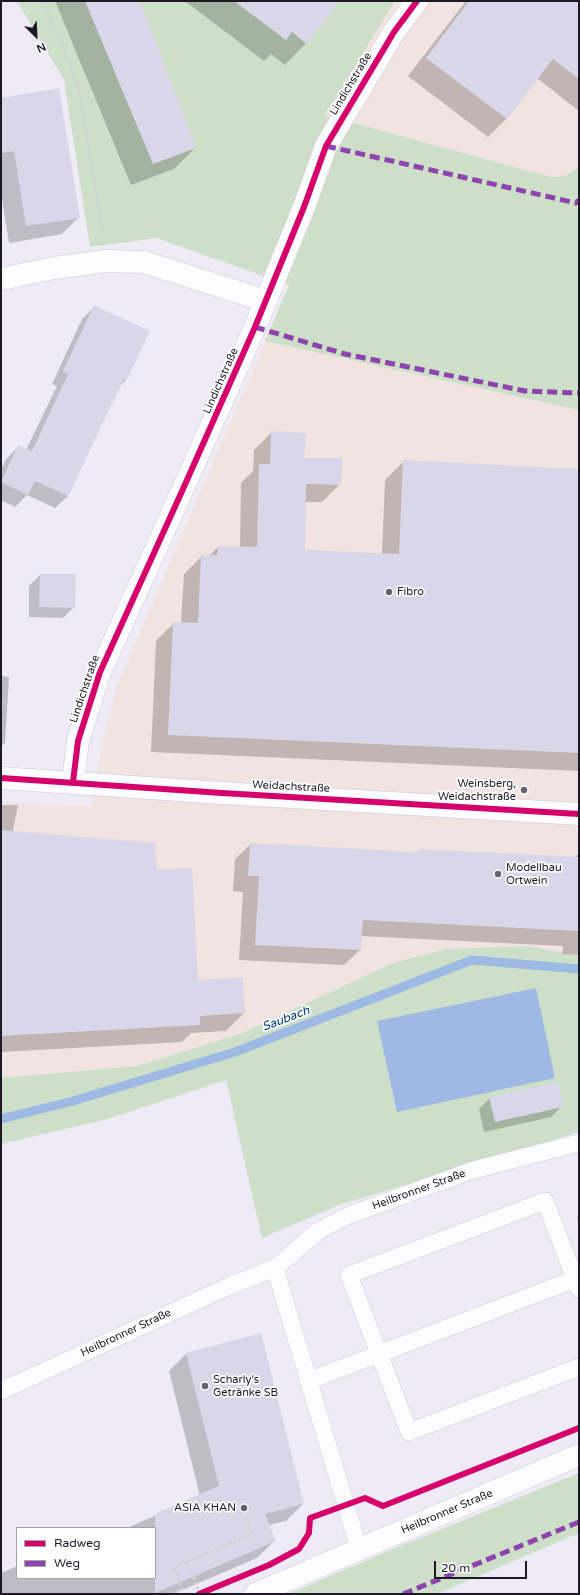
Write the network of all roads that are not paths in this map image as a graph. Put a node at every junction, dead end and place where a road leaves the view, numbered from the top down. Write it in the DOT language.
graph roads {
  1 [pos="417,1"];
  2 [pos="1,279"];
  3 [pos="266,302"];
  4 [pos="1,778"];
  5 [pos="73,782"];
  6 [pos="579,814"];
  7 [pos="579,1143"];
  8 [pos="275,1268"];
  9 [pos="577,1284"];
  10 [pos="379,1354"];
  11 [pos="579,1367"];
  12 [pos="308,1381"];
  13 [pos="1,1391"];
  14 [pos="579,1455"];
  15 [pos="359,1550"];
  16 [pos="255,1594"];
  1 -- 3 [label="street, Lindichstraße"];
  2 -- 3 [label="street"];
  3 -- 5 [label="street, Lindichstraße"];
  4 -- 5 [label="street, Weidachstraße"];
  5 -- 6 [label="street, Weidachstraße"];
  7 -- 8 [label="lane, Heilbronner Straße"];
  8 -- 12 [label="lane"];
  8 -- 13 [label="lane, Heilbronner Straße"];
  9 -- 10 [label="lane"];
  9 -- 10 [label="lane"];
  10 -- 11 [label="lane"];
  10 -- 12 [label="lane"];
  12 -- 15 [label="lane"];
  14 -- 15 [label="street, Heilbronner Straße"];
  15 -- 16 [label="street, Heilbronner Straße"];
}
